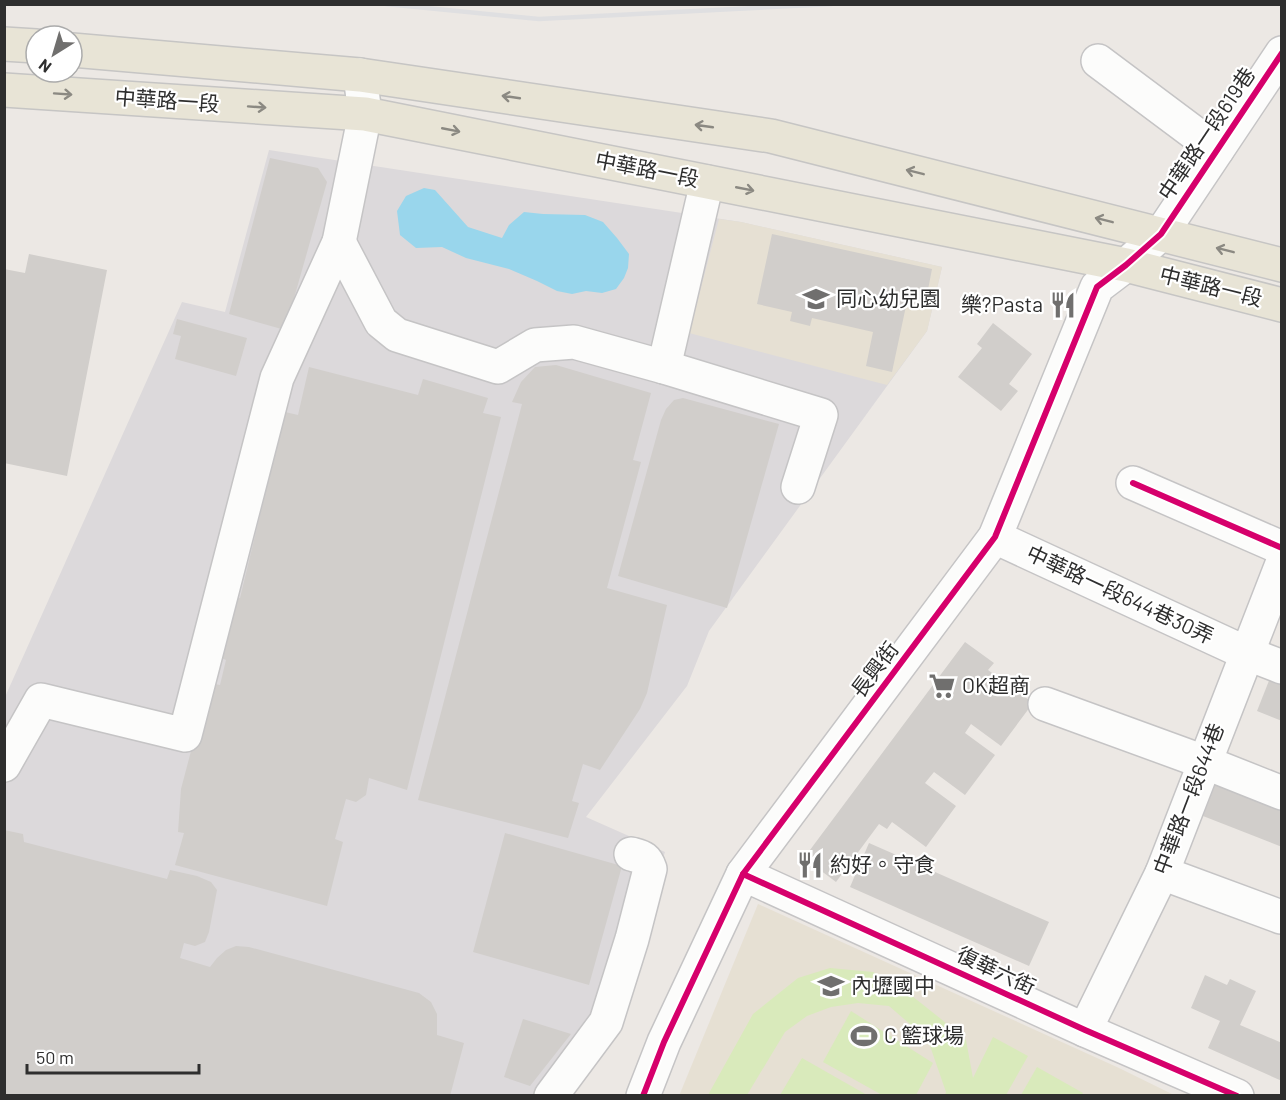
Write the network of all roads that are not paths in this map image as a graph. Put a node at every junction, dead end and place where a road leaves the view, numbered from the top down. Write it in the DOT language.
graph roads {
  1 [pos="4,44"];
  2 [pos="24,45"];
  3 [pos="84,51"];
  4 [pos="1281,53"];
  5 [pos="1098,61"];
  6 [pos="360,75"];
  7 [pos="4,90"];
  8 [pos="365,114"];
  9 [pos="1217,150"];
  10 [pos="707,182"];
  11 [pos="1161,234"];
  12 [pos="339,242"];
  13 [pos="1126,265"];
  14 [pos="1281,265"];
  15 [pos="1281,305"];
  16 [pos="664,367"];
  17 [pos="1133,483"];
  18 [pos="798,487"];
  19 [pos="995,537"];
  20 [pos="1281,549"];
  21 [pos="1281,564"];
  22 [pos="1246,653"];
  23 [pos="1281,667"];
  24 [pos="1045,704"];
  25 [pos="1204,762"];
  26 [pos="4,765"];
  27 [pos="1281,793"];
  28 [pos="631,854"];
  29 [pos="1162,873"];
  30 [pos="743,874"];
  31 [pos="1281,917"];
  32 [pos="1084,1030"];
  33 [pos="551,1095"];
  34 [pos="644,1095"];
  35 [pos="1237,1095"];
  1 -- 2 [label="main road"];
  3 -- 6 [label="main road, 中華路一段"];
  4 -- 9 [label="street, 中華路一段619巷"];
  5 -- 9 [label="street"];
  6 -- 8 [label="street"];
  11 -- 6 [label="main road, 中華路一段, one-way"];
  7 -- 8 [label="main road, 中華路一段, one-way"];
  8 -- 10 [label="main road, 中華路一段, one-way"];
  8 -- 12 [label="street"];
  9 -- 11 [label="street, 中華路一段619巷"];
  10 -- 13 [label="main road, 中華路一段, one-way"];
  10 -- 16 [label="street"];
  11 -- 13 [label="street, 中華路一段619巷"];
  14 -- 11 [label="main road, 中華路一段, one-way"];
  12 -- 16 [label="street"];
  12 -- 26 [label="street"];
  13 -- 15 [label="main road, 中華路一段"];
  13 -- 19 [label="street, 長興街"];
  16 -- 18 [label="street"];
  17 -- 20 [label="street"];
  19 -- 22 [label="street, 中華路一段644巷30弄"];
  19 -- 30 [label="street, 長興街"];
  21 -- 22 [label="street, 中華路一段644巷"];
  22 -- 23 [label="street, 中華路一段644巷30弄"];
  22 -- 25 [label="street, 中華路一段644巷"];
  24 -- 25 [label="street"];
  25 -- 27 [label="street"];
  25 -- 29 [label="street, 中華路一段644巷"];
  28 -- 33 [label="street"];
  29 -- 31 [label="street"];
  29 -- 32 [label="street, 中華路一段644巷"];
  30 -- 32 [label="street, 復華六街"];
  30 -- 34 [label="street, 長興街"];
  32 -- 35 [label="street, 復華六街"];
}
